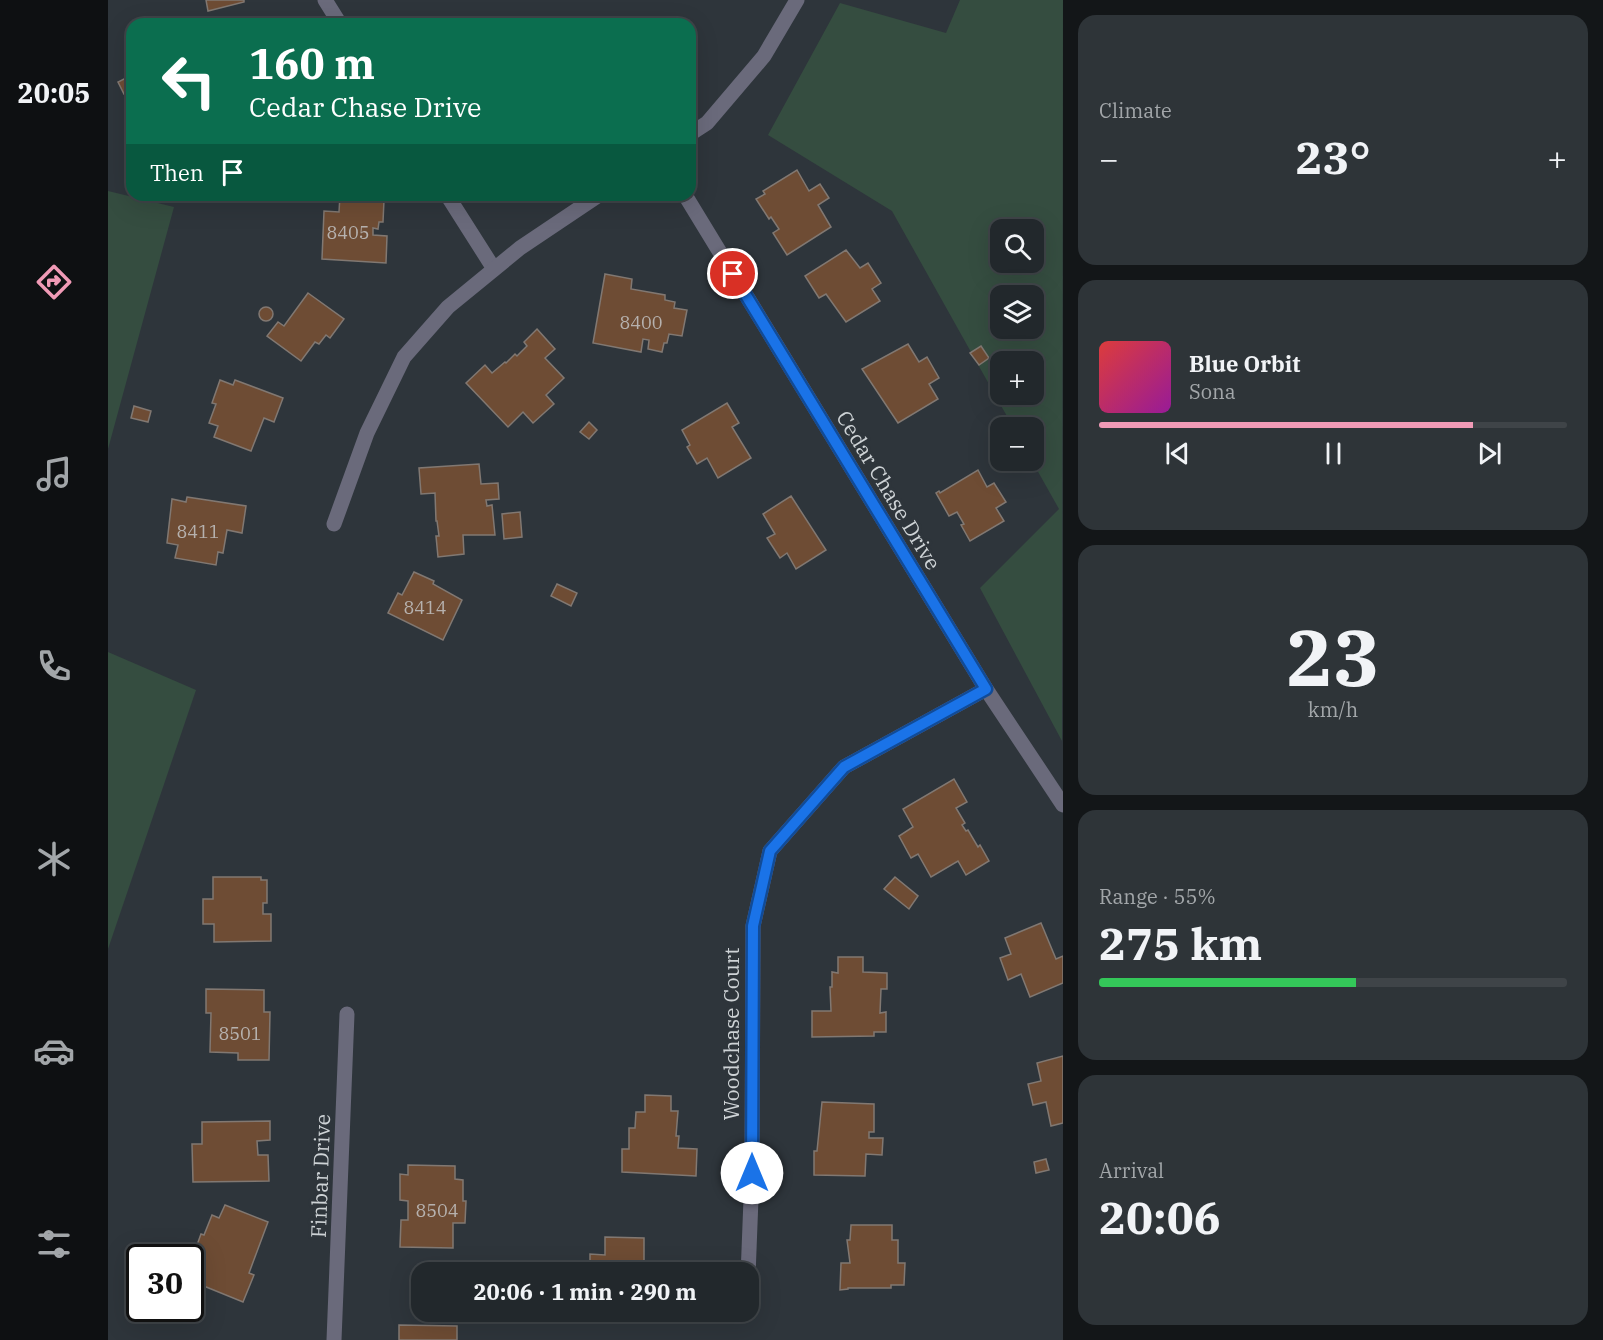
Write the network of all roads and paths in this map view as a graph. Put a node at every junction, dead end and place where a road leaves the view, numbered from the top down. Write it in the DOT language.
graph roads {
  1 [pos="325,0"];
  2 [pos="797,0"];
  3 [pos="336,18"];
  4 [pos="696,130"];
  5 [pos="451,201"];
  6 [pos="590,201"];
  7 [pos="689,201"];
  8 [pos="494,269"];
  9 [pos="334,524"];
  10 [pos="986,689"];
  11 [pos="1063,805"];
  12 [pos="347,1014"];
  13 [pos="749,1262"];
  14 [pos="334,1340"];
  1 -- 3 [label="street"];
  2 -- 4 [label="street"];
  5 -- 8 [label="street"];
  6 -- 8 [label="street"];
  7 -- 10 [label="street, Cedar Chase Drive"];
  8 -- 9 [label="street"];
  10 -- 11 [label="street, Cedar Chase Drive"];
  10 -- 13 [label="street, Woodchase Court"];
  12 -- 14 [label="street, Finbar Drive"];
}
